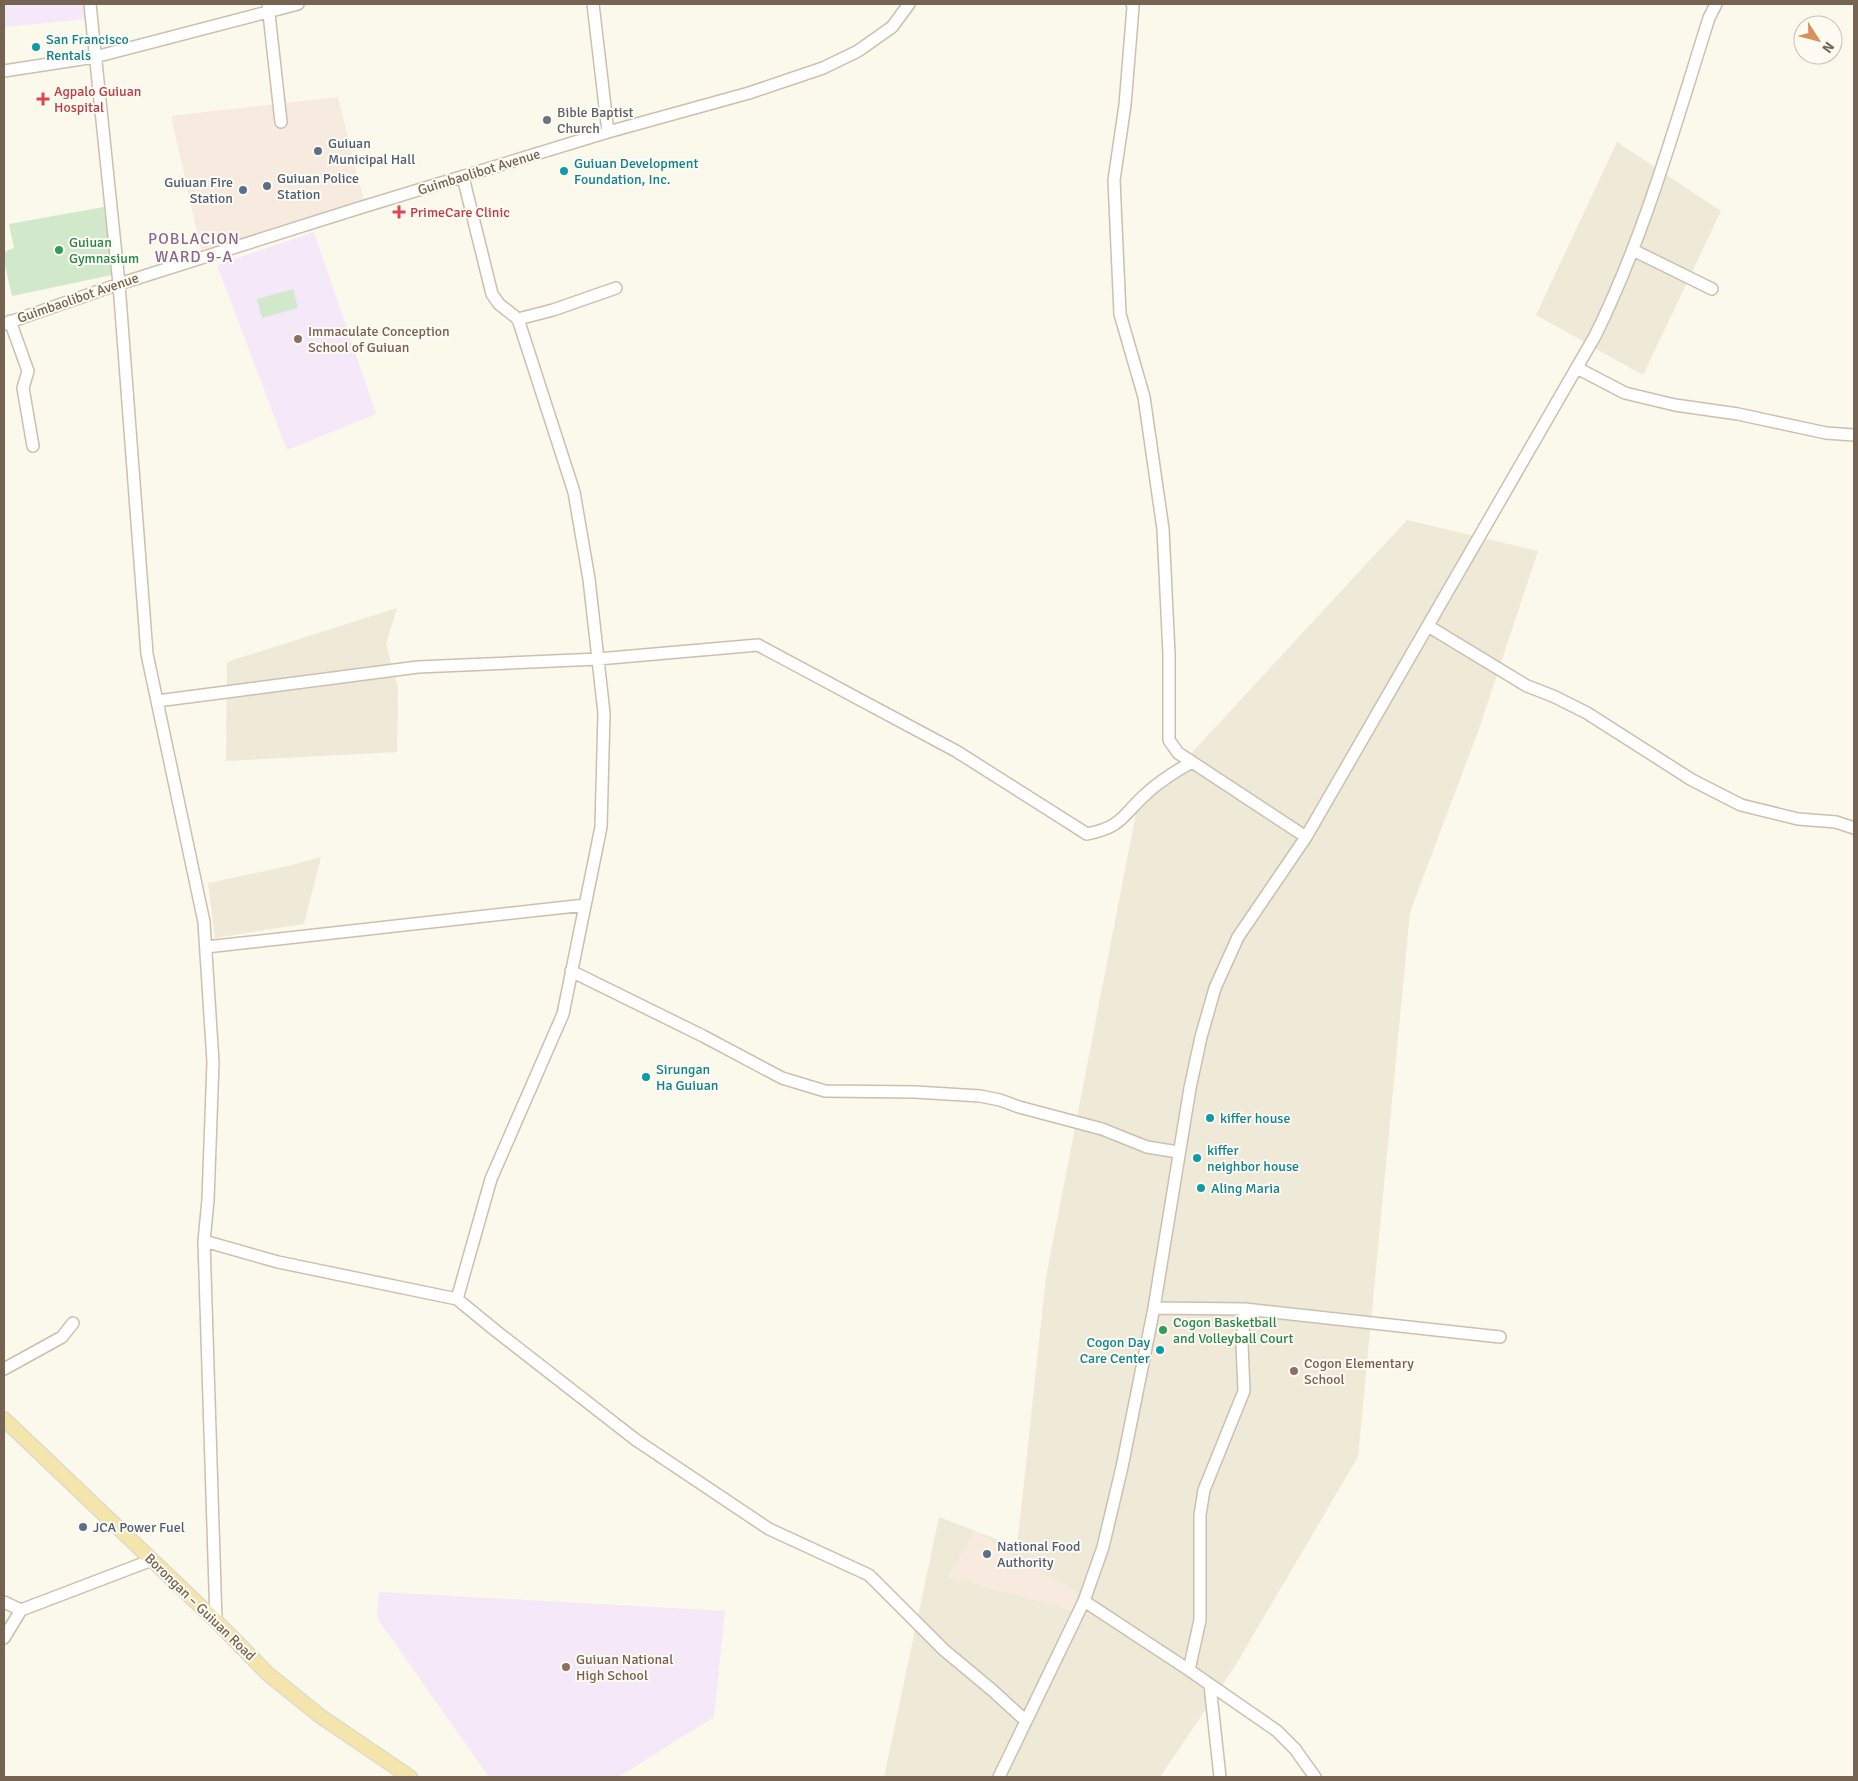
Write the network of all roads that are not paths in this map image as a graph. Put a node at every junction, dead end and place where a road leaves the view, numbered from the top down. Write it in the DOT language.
graph roads {
  1 [pos="90,4"];
  2 [pos="298,4"];
  3 [pos="593,4"];
  4 [pos="909,4"];
  5 [pos="1132,4"];
  6 [pos="1716,4"];
  7 [pos="268,8"];
  8 [pos="95,57"];
  9 [pos="4,71"];
  10 [pos="282,122"];
  11 [pos="608,132"];
  12 [pos="463,177"];
  13 [pos="1633,250"];
  14 [pos="119,284"];
  15 [pos="616,288"];
  16 [pos="1712,289"];
  17 [pos="518,319"];
  18 [pos="7,322"];
  19 [pos="1577,368"];
  20 [pos="1854,436"];
  21 [pos="33,446"];
  22 [pos="1428,626"];
  23 [pos="598,659"];
  24 [pos="157,701"];
  25 [pos="1178,753"];
  26 [pos="1192,762"];
  27 [pos="1176,771"];
  28 [pos="1854,828"];
  29 [pos="1306,837"];
  30 [pos="585,904"];
  31 [pos="206,947"];
  32 [pos="571,971"];
  33 [pos="1178,1152"];
  34 [pos="204,1241"];
  35 [pos="457,1298"];
  36 [pos="1154,1308"];
  37 [pos="1245,1309"];
  38 [pos="73,1323"];
  39 [pos="1500,1337"];
  40 [pos="4,1369"];
  41 [pos="4,1419"];
  42 [pos="152,1560"];
  43 [pos="1084,1601"];
  44 [pos="4,1602"];
  45 [pos="21,1610"];
  46 [pos="216,1621"];
  47 [pos="4,1638"];
  48 [pos="1189,1670"];
  49 [pos="1210,1685"];
  50 [pos="1026,1721"];
  51 [pos="401,1775"];
  52 [pos="999,1777"];
  53 [pos="1220,1777"];
  54 [pos="1315,1777"];
  1 -- 8 [label="street"];
  2 -- 7 [label="street"];
  3 -- 11 [label="street"];
  4 -- 11 [label="street, Guimbaolibot Avenue"];
  5 -- 25 [label="street"];
  6 -- 13 [label="street"];
  7 -- 8 [label="street"];
  7 -- 10 [label="street"];
  8 -- 9 [label="street"];
  8 -- 14 [label="street"];
  11 -- 12 [label="street, Guimbaolibot Avenue"];
  12 -- 14 [label="street, Guimbaolibot Avenue"];
  12 -- 17 [label="street"];
  13 -- 16 [label="street"];
  13 -- 19 [label="street"];
  14 -- 18 [label="street, Guimbaolibot Avenue"];
  14 -- 24 [label="street"];
  15 -- 17 [label="street"];
  17 -- 23 [label="street"];
  18 -- 21 [label="street"];
  19 -- 20 [label="street"];
  19 -- 22 [label="street"];
  22 -- 28 [label="street"];
  22 -- 29 [label="street"];
  23 -- 24 [label="street"];
  23 -- 27 [label="street"];
  23 -- 30 [label="street"];
  24 -- 31 [label="street"];
  25 -- 26 [label="street"];
  25 -- 27 [label="street"];
  26 -- 27 [label="street"];
  26 -- 29 [label="street"];
  29 -- 33 [label="street"];
  30 -- 31 [label="street"];
  30 -- 32 [label="street"];
  31 -- 34 [label="street"];
  32 -- 33 [label="street"];
  32 -- 35 [label="street"];
  33 -- 36 [label="street"];
  34 -- 35 [label="street"];
  34 -- 46 [label="street"];
  35 -- 50 [label="street"];
  36 -- 37 [label="street"];
  36 -- 43 [label="street"];
  37 -- 39 [label="street"];
  37 -- 48 [label="street"];
  38 -- 40 [label="street"];
  41 -- 42 [label="main road, Borongan – Guiuan Road"];
  42 -- 45 [label="street"];
  42 -- 46 [label="main road, Borongan – Guiuan Road"];
  43 -- 48 [label="street"];
  43 -- 50 [label="street"];
  44 -- 45 [label="street"];
  45 -- 47 [label="street"];
  46 -- 51 [label="main road, Borongan – Guiuan Road"];
  48 -- 49 [label="street"];
  49 -- 53 [label="street"];
  49 -- 54 [label="street"];
  50 -- 52 [label="street"];
}
